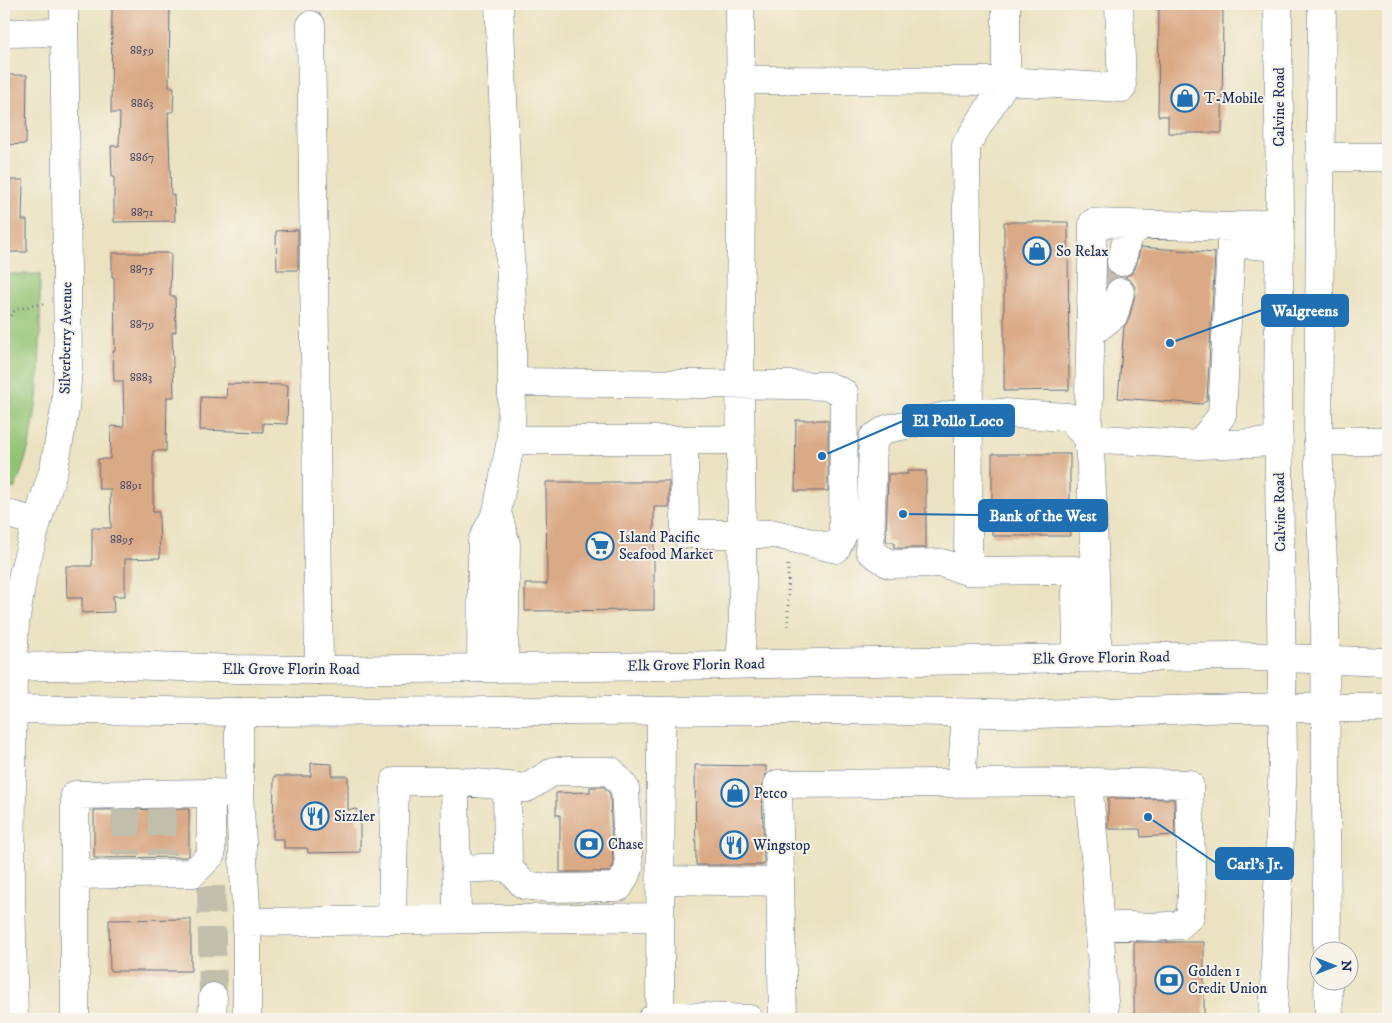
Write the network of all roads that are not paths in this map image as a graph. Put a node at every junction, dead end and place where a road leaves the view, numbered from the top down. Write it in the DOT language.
graph roads {
  1 [pos="64,4"];
  2 [pos="499,4"];
  3 [pos="740,4"];
  4 [pos="1006,4"];
  5 [pos="1119,4"];
  6 [pos="1278,4"];
  7 [pos="1305,4"];
  8 [pos="1322,4"];
  9 [pos="311,25"];
  10 [pos="64,32"];
  11 [pos="4,33"];
  12 [pos="1322,50"];
  13 [pos="740,80"];
  14 [pos="1006,81"];
  15 [pos="1388,156"];
  16 [pos="1320,157"];
  17 [pos="1134,224"];
  18 [pos="1280,234"];
  19 [pos="1232,235"];
  20 [pos="1116,262"];
  21 [pos="1115,291"];
  22 [pos="1091,326"];
  23 [pos="512,382"];
  24 [pos="740,383"];
  25 [pos="968,411"];
  26 [pos="1088,438"];
  27 [pos="511,440"];
  28 [pos="684,440"];
  29 [pos="741,440"];
  30 [pos="1318,441"];
  31 [pos="1388,441"];
  32 [pos="1279,442"];
  33 [pos="1199,445"];
  34 [pos="4,513"];
  35 [pos="37,522"];
  36 [pos="743,534"];
  37 [pos="1075,570"];
  38 [pos="968,571"];
  39 [pos="1282,657"];
  40 [pos="1087,658"];
  41 [pos="1325,660"];
  42 [pos="1388,662"];
  43 [pos="740,664"];
  44 [pos="8,667"];
  45 [pos="492,668"];
  46 [pos="319,670"];
  47 [pos="1326,707"];
  48 [pos="1282,708"];
  49 [pos="1388,708"];
  50 [pos="8,709"];
  51 [pos="661,711"];
  52 [pos="239,712"];
  53 [pos="966,713"];
  54 [pos="455,781"];
  55 [pos="1088,782"];
  56 [pos="961,783"];
  57 [pos="507,786"];
  58 [pos="211,793"];
  59 [pos="239,794"];
  60 [pos="211,855"];
  61 [pos="508,867"];
  62 [pos="456,869"];
  63 [pos="75,875"];
  64 [pos="661,880"];
  65 [pos="780,882"];
  66 [pos="211,886"];
  67 [pos="8,895"];
  68 [pos="660,917"];
  69 [pos="392,920"];
  70 [pos="457,920"];
  71 [pos="246,922"];
  72 [pos="1099,925"];
  73 [pos="1327,940"];
  74 [pos="1328,990"];
  75 [pos="1276,1016"];
  76 [pos="656,1017"];
  77 [pos="14,1019"];
  78 [pos="75,1019"];
  79 [pos="247,1019"];
  80 [pos="749,1019"];
  81 [pos="783,1019"];
  82 [pos="1105,1019"];
  83 [pos="1329,1019"];
  1 -- 10 [label="main road, Silverberry Avenue"];
  2 -- 23 [label="main road"];
  3 -- 13 [label="main road"];
  4 -- 14 [label="main road"];
  5 -- 14 [label="main road"];
  6 -- 18 [label="main road, Calvine Road"];
  7 -- 12 [label="main road"];
  8 -- 12 [label="main road"];
  9 -- 46 [label="main road"];
  10 -- 11 [label="main road"];
  10 -- 35 [label="main road, Silverberry Avenue"];
  12 -- 16 [label="main road"];
  13 -- 14 [label="main road"];
  13 -- 24 [label="main road"];
  14 -- 25 [label="main road"];
  15 -- 16 [label="main road"];
  16 -- 30 [label="main road"];
  17 -- 19 [label="main road"];
  17 -- 20 [label="main road"];
  17 -- 22 [label="main road"];
  18 -- 19 [label="main road"];
  18 -- 32 [label="main road, Calvine Road"];
  19 -- 33 [label="main road"];
  21 -- 22 [label="main road"];
  22 -- 26 [label="main road"];
  23 -- 24 [label="main road"];
  23 -- 27 [label="main road"];
  24 -- 29 [label="main road"];
  24 -- 36 [label="main road"];
  25 -- 26 [label="main road"];
  25 -- 38 [label="main road"];
  25 -- 38 [label="main road"];
  26 -- 33 [label="main road"];
  26 -- 37 [label="main road"];
  26 -- 40 [label="main road"];
  27 -- 28 [label="main road"];
  27 -- 45 [label="main road"];
  28 -- 29 [label="main road"];
  28 -- 36 [label="main road"];
  29 -- 36 [label="main road"];
  30 -- 31 [label="main road"];
  30 -- 41 [label="main road"];
  32 -- 33 [label="main road"];
  32 -- 39 [label="main road, Calvine Road"];
  34 -- 35 [label="main road"];
  35 -- 44 [label="main road, Silverberry Avenue"];
  36 -- 43 [label="main road"];
  37 -- 38 [label="main road"];
  37 -- 40 [label="main road"];
  39 -- 40 [label="main road, Elk Grove Florin Road"];
  39 -- 41 [label="main road, Elk Grove Florin Road"];
  39 -- 48 [label="main road, Calvine Road"];
  40 -- 43 [label="main road, Elk Grove Florin Road"];
  41 -- 42 [label="main road, Elk Grove Florin Road"];
  41 -- 47 [label="main road"];
  43 -- 45 [label="main road, Elk Grove Florin Road"];
  44 -- 46 [label="main road, Elk Grove Florin Road"];
  44 -- 50 [label="main road, Silverberry Avenue"];
  45 -- 46 [label="main road, Elk Grove Florin Road"];
  47 -- 48 [label="main road"];
  47 -- 49 [label="main road"];
  47 -- 73 [label="main road"];
  48 -- 53 [label="main road"];
  48 -- 75 [label="main road, Calvine Road"];
  50 -- 52 [label="main road"];
  50 -- 67 [label="main road, Silverberry Avenue"];
  51 -- 52 [label="main road"];
  51 -- 53 [label="main road"];
  51 -- 64 [label="main road"];
  52 -- 59 [label="main road"];
  53 -- 56 [label="main road"];
  54 -- 57 [label="main road"];
  54 -- 62 [label="main road"];
  54 -- 69 [label="main road"];
  55 -- 56 [label="main road"];
  55 -- 72 [label="main road"];
  55 -- 72 [label="main road"];
  56 -- 65 [label="main road"];
  57 -- 61 [label="main road"];
  57 -- 61 [label="main road"];
  58 -- 59 [label="main road"];
  58 -- 60 [label="main road"];
  58 -- 63 [label="main road"];
  59 -- 71 [label="main road"];
  60 -- 63 [label="main road"];
  60 -- 66 [label="main road"];
  61 -- 62 [label="main road"];
  62 -- 70 [label="main road"];
  63 -- 78 [label="main road"];
  64 -- 65 [label="main road"];
  64 -- 68 [label="main road"];
  65 -- 81 [label="main road"];
  67 -- 77 [label="main road, Silverberry Avenue"];
  68 -- 70 [label="main road"];
  68 -- 76 [label="main road"];
  69 -- 70 [label="main road"];
  69 -- 71 [label="main road"];
  71 -- 79 [label="main road"];
  72 -- 82 [label="main road"];
  74 -- 83 [label="main road"];
  76 -- 80 [label="main road"];
}
